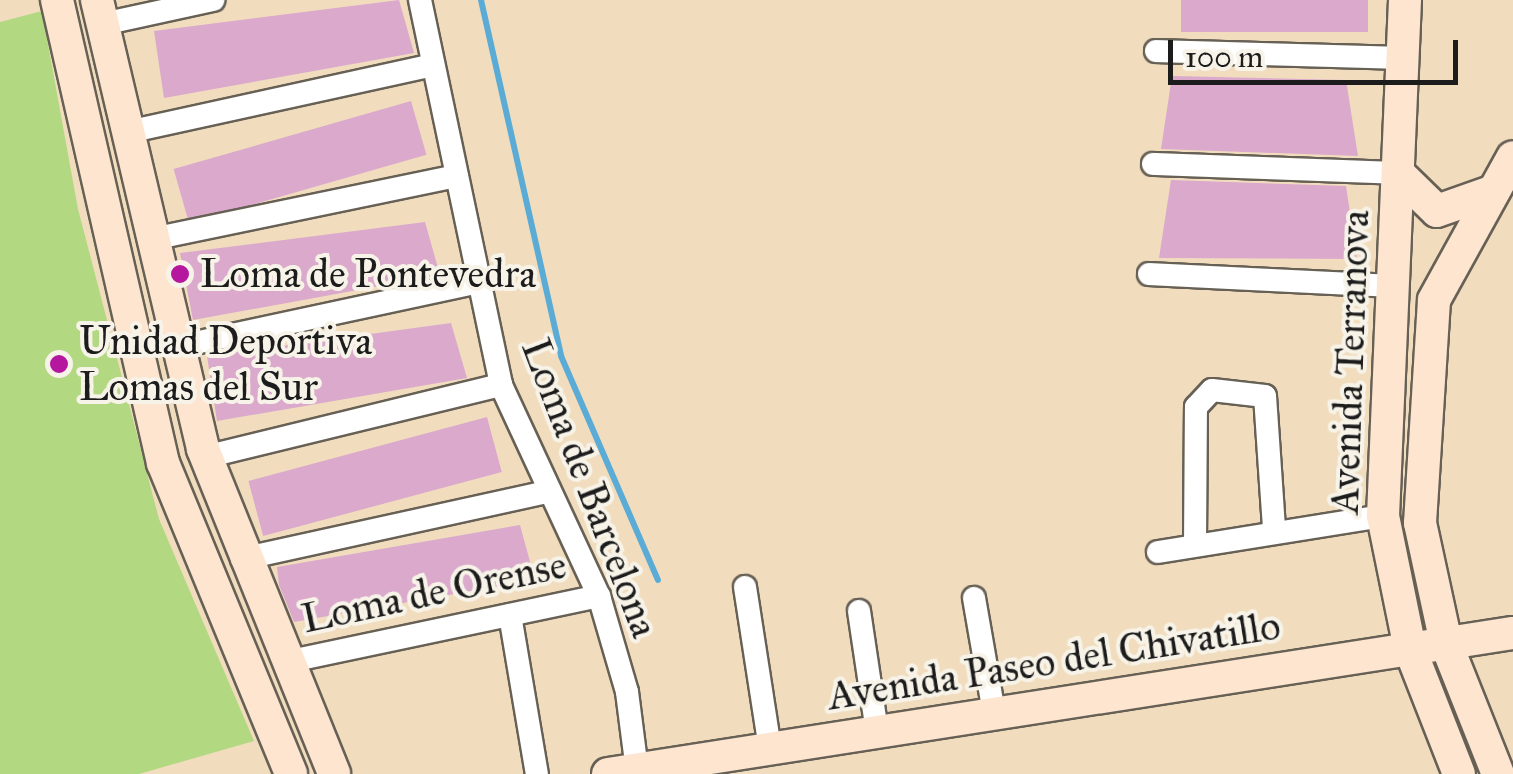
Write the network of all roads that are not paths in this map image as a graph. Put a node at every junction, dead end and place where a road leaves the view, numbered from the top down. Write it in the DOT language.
graph roads {
  1 [pos="56,0"];
  2 [pos="214,0"];
  3 [pos="420,0"];
  4 [pos="1405,0"];
  5 [pos="100,12"];
  6 [pos="1156,51"];
  7 [pos="1402,58"];
  8 [pos="433,65"];
  9 [pos="128,132"];
  10 [pos="1513,157"];
  11 [pos="1152,164"];
  12 [pos="1398,173"];
  13 [pos="457,176"];
  14 [pos="140,187"];
  15 [pos="1494,191"];
  16 [pos="101,196"];
  17 [pos="152,239"];
  18 [pos="1149,274"];
  19 [pos="479,282"];
  20 [pos="1393,286"];
  21 [pos="1434,300"];
  22 [pos="176,347"];
  23 [pos="501,385"];
  24 [pos="205,457"];
  25 [pos="550,491"];
  26 [pos="1384,516"];
  27 [pos="1274,528"];
  28 [pos="1195,544"];
  29 [pos="1158,552"];
  30 [pos="242,559"];
  31 [pos="745,586"];
  32 [pos="598,596"];
  33 [pos="974,598"];
  34 [pos="860,611"];
  35 [pos="510,615"];
  36 [pos="1513,632"];
  37 [pos="1446,643"];
  38 [pos="1410,648"];
  39 [pos="286,662"];
  40 [pos="994,714"];
  41 [pos="878,732"];
  42 [pos="770,749"];
  43 [pos="622,772"];
  44 [pos="291,774"];
  45 [pos="334,774"];
  46 [pos="537,774"];
  47 [pos="1459,774"];
  48 [pos="1498,774"];
  1 -- 16 [label="street"];
  2 -- 5 [label="street"];
  3 -- 8 [label="street, Loma de Barcelona"];
  4 -- 7 [label="street, Avenida Terranova"];
  5 -- 9 [label="street"];
  6 -- 7 [label="street"];
  7 -- 12 [label="street, Avenida Terranova"];
  8 -- 9 [label="street"];
  8 -- 13 [label="street, Loma de Barcelona"];
  9 -- 14 [label="street"];
  10 -- 15 [label="street, Avenida Terranova"];
  11 -- 12 [label="street"];
  12 -- 15 [label="street"];
  12 -- 20 [label="street, Avenida Terranova"];
  13 -- 17 [label="street"];
  13 -- 19 [label="street, Loma de Barcelona"];
  14 -- 16 [label="street"];
  14 -- 17 [label="street"];
  15 -- 21 [label="street, Avenida Terranova"];
  16 -- 44 [label="street"];
  17 -- 22 [label="street"];
  18 -- 20 [label="street"];
  19 -- 22 [label="street"];
  19 -- 23 [label="street, Loma de Barcelona"];
  20 -- 21 [label="street"];
  20 -- 26 [label="street, Avenida Terranova"];
  21 -- 37 [label="street, Avenida Terranova"];
  22 -- 24 [label="street"];
  23 -- 24 [label="street"];
  23 -- 25 [label="street, Loma de Barcelona"];
  24 -- 30 [label="street"];
  25 -- 30 [label="street"];
  25 -- 32 [label="street, Loma de Barcelona"];
  26 -- 27 [label="street"];
  26 -- 38 [label="street, Avenida Terranova"];
  27 -- 28 [label="street"];
  27 -- 28 [label="street"];
  28 -- 29 [label="street"];
  30 -- 39 [label="street"];
  31 -- 42 [label="street"];
  32 -- 35 [label="street, Loma de Orense"];
  32 -- 43 [label="street, Loma de Barcelona"];
  33 -- 40 [label="street"];
  34 -- 41 [label="street"];
  35 -- 39 [label="street, Loma de Orense"];
  35 -- 46 [label="street"];
  36 -- 37 [label="street, Avenida Paseo del Chivatillo"];
  37 -- 38 [label="street, Avenida Paseo del Chivatillo"];
  37 -- 48 [label="street, Avenida Terranova"];
  38 -- 40 [label="street, Avenida Paseo del Chivatillo"];
  38 -- 47 [label="street, Avenida Terranova"];
  39 -- 45 [label="street"];
  40 -- 41 [label="street, Avenida Paseo del Chivatillo"];
  41 -- 42 [label="street, Avenida Paseo del Chivatillo"];
  42 -- 43 [label="street, Avenida Paseo del Chivatillo"];
}
